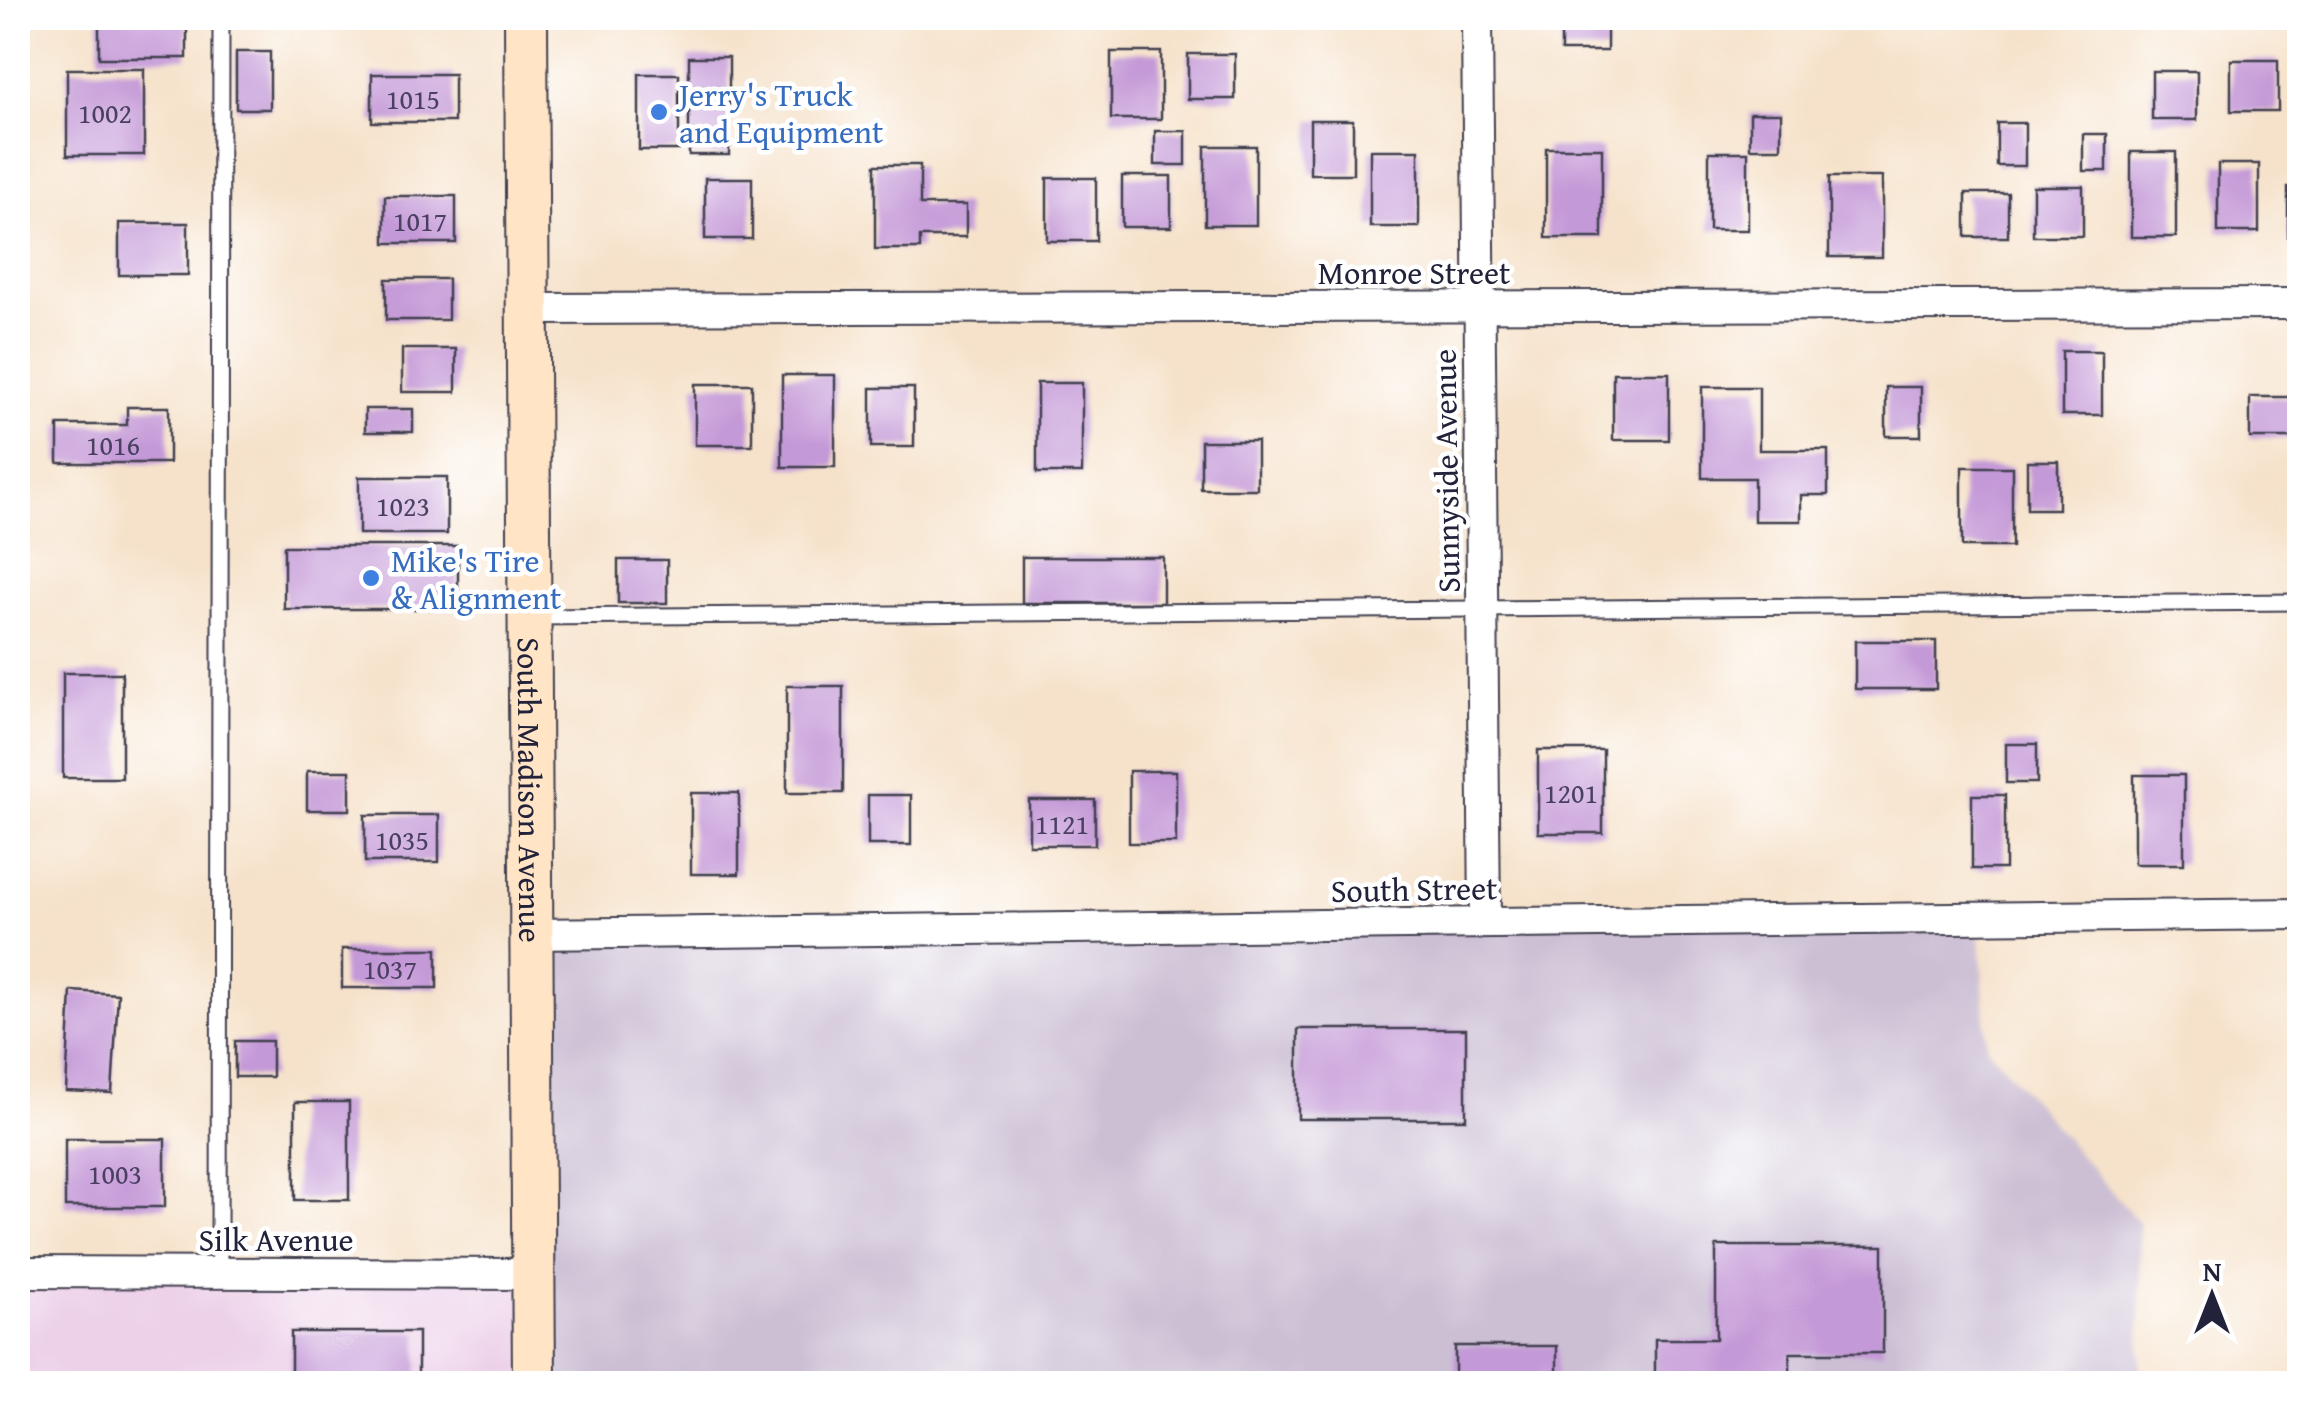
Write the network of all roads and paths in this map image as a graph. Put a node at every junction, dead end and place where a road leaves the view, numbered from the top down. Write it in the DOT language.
graph roads {
  1 [pos="221,18"];
  2 [pos="526,18"];
  3 [pos="1476,18"];
  4 [pos="2300,304"];
  5 [pos="1479,307"];
  6 [pos="528,310"];
  7 [pos="2300,602"];
  8 [pos="1482,609"];
  9 [pos="529,618"];
  10 [pos="2300,914"];
  11 [pos="1485,923"];
  12 [pos="530,934"];
  13 [pos="18,1272"];
  14 [pos="534,1274"];
  15 [pos="219,1275"];
  16 [pos="534,1384"];
  1 -- 15 [label="lane"];
  2 -- 6 [label="main road, South Madison Avenue"];
  3 -- 5 [label="street, Sunnyside Avenue"];
  4 -- 5 [label="street, Monroe Street"];
  5 -- 6 [label="street, Monroe Street"];
  5 -- 8 [label="street, Sunnyside Avenue"];
  6 -- 9 [label="main road, South Madison Avenue"];
  7 -- 8 [label="lane"];
  8 -- 9 [label="lane"];
  8 -- 11 [label="street, Sunnyside Avenue"];
  9 -- 12 [label="main road, South Madison Avenue"];
  10 -- 11 [label="street, South Street"];
  11 -- 12 [label="street, South Street"];
  12 -- 14 [label="main road, South Madison Avenue"];
  13 -- 15 [label="street, Silk Avenue"];
  14 -- 15 [label="street, Silk Avenue"];
  14 -- 16 [label="main road, South Madison Avenue"];
}
